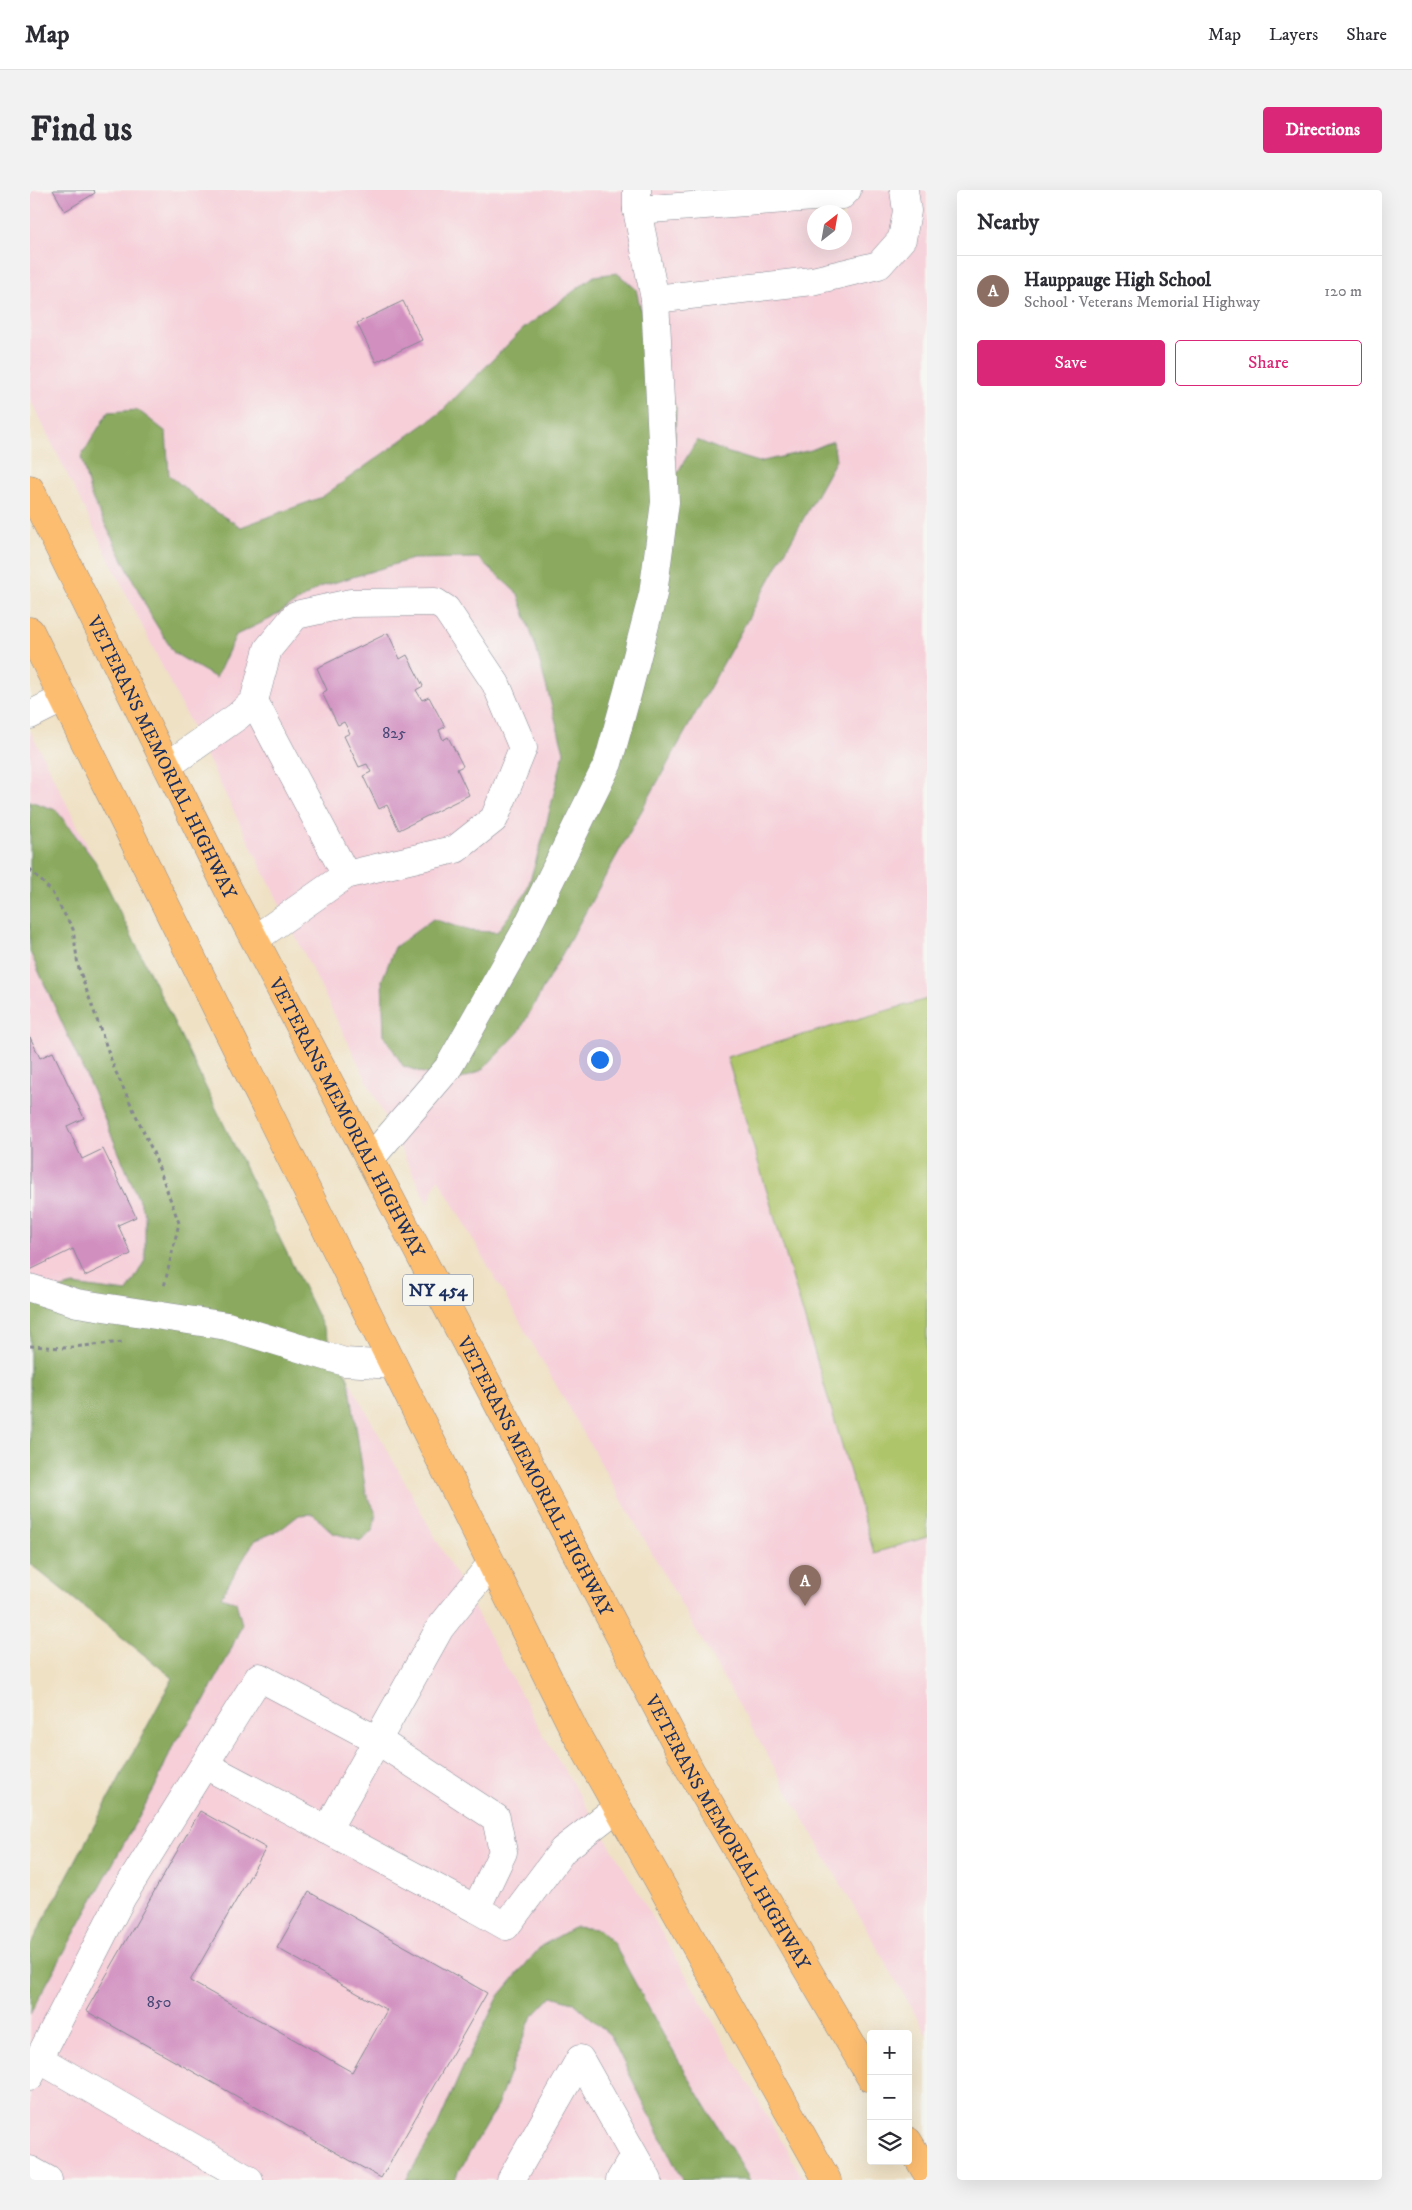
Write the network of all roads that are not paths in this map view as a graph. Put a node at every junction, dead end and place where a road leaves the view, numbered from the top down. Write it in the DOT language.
graph roads {
  1 [pos="847,190"];
  2 [pos="904,190"];
  3 [pos="637,200"];
  4 [pos="655,299"];
  5 [pos="30,489"];
  6 [pos="30,630"];
  7 [pos="64,698"];
  8 [pos="254,701"];
  9 [pos="30,715"];
  10 [pos="167,766"];
  11 [pos="346,875"];
  12 [pos="254,939"];
  13 [pos="370,1159"];
  14 [pos="30,1288"];
  15 [pos="393,1365"];
  16 [pos="491,1564"];
  17 [pos="377,1740"];
  18 [pos="205,1765"];
  19 [pos="618,1808"];
  20 [pos="327,1830"];
  21 [pos="476,1909"];
  22 [pos="35,2067"];
  23 [pos="869,2075"];
  24 [pos="912,2149"];
  25 [pos="634,2156"];
  26 [pos="30,2170"];
  27 [pos="927,2173"];
  28 [pos="48,2180"];
  29 [pos="249,2180"];
  30 [pos="511,2180"];
  31 [pos="620,2180"];
  32 [pos="648,2180"];
  33 [pos="827,2180"];
  1 -- 3 [label="lane"];
  2 -- 4 [label="lane"];
  3 -- 4 [label="lane"];
  4 -- 13 [label="lane"];
  5 -- 10 [label="highway, VETERANS MEMORIAL HIGHWAY / NY 454"];
  6 -- 7 [label="highway"];
  7 -- 9 [label="lane"];
  7 -- 15 [label="highway"];
  8 -- 10 [label="lane"];
  8 -- 11 [label="lane"];
  8 -- 11 [label="lane"];
  10 -- 12 [label="highway, VETERANS MEMORIAL HIGHWAY / NY 454"];
  11 -- 12 [label="lane"];
  12 -- 13 [label="highway, VETERANS MEMORIAL HIGHWAY / NY 454"];
  13 -- 23 [label="highway, VETERANS MEMORIAL HIGHWAY / NY 454"];
  14 -- 15 [label="lane"];
  15 -- 16 [label="highway"];
  16 -- 17 [label="lane"];
  16 -- 19 [label="highway"];
  17 -- 18 [label="lane"];
  17 -- 20 [label="lane"];
  17 -- 21 [label="lane"];
  18 -- 20 [label="lane"];
  18 -- 22 [label="lane"];
  19 -- 21 [label="lane"];
  19 -- 33 [label="highway"];
  20 -- 21 [label="lane"];
  22 -- 29 [label="lane"];
  24 -- 27 [label="highway"];
  25 -- 30 [label="lane"];
  25 -- 31 [label="lane"];
  25 -- 32 [label="lane"];
  26 -- 28 [label="lane"];
}
